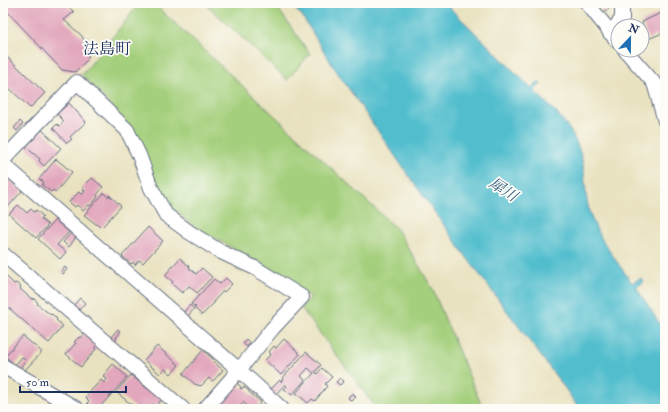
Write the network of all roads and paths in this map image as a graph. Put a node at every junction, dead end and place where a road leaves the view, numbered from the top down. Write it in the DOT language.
graph roads {
  1 [pos="587,3"];
  2 [pos="622,3"];
  3 [pos="622,18"];
  4 [pos="610,33"];
  5 [pos="632,58"];
  6 [pos="654,83"];
  7 [pos="665,93"];
  8 [pos="665,121"];
  9 [pos="3,160"];
  10 [pos="3,164"];
  11 [pos="3,254"];
  12 [pos="3,366"];
  13 [pos="239,370"];
  14 [pos="77,409"];
  15 [pos="183,409"];
  16 [pos="205,409"];
  17 [pos="282,409"];
  1 -- 4 [label="street"];
  2 -- 3 [label="street"];
  5 -- 6 [label="street"];
  6 -- 7 [label="street"];
  6 -- 8 [label="street"];
  9 -- 13 [label="street"];
  10 -- 13 [label="street"];
  11 -- 15 [label="street"];
  12 -- 14 [label="street"];
  13 -- 16 [label="street"];
  13 -- 17 [label="street"];
}
